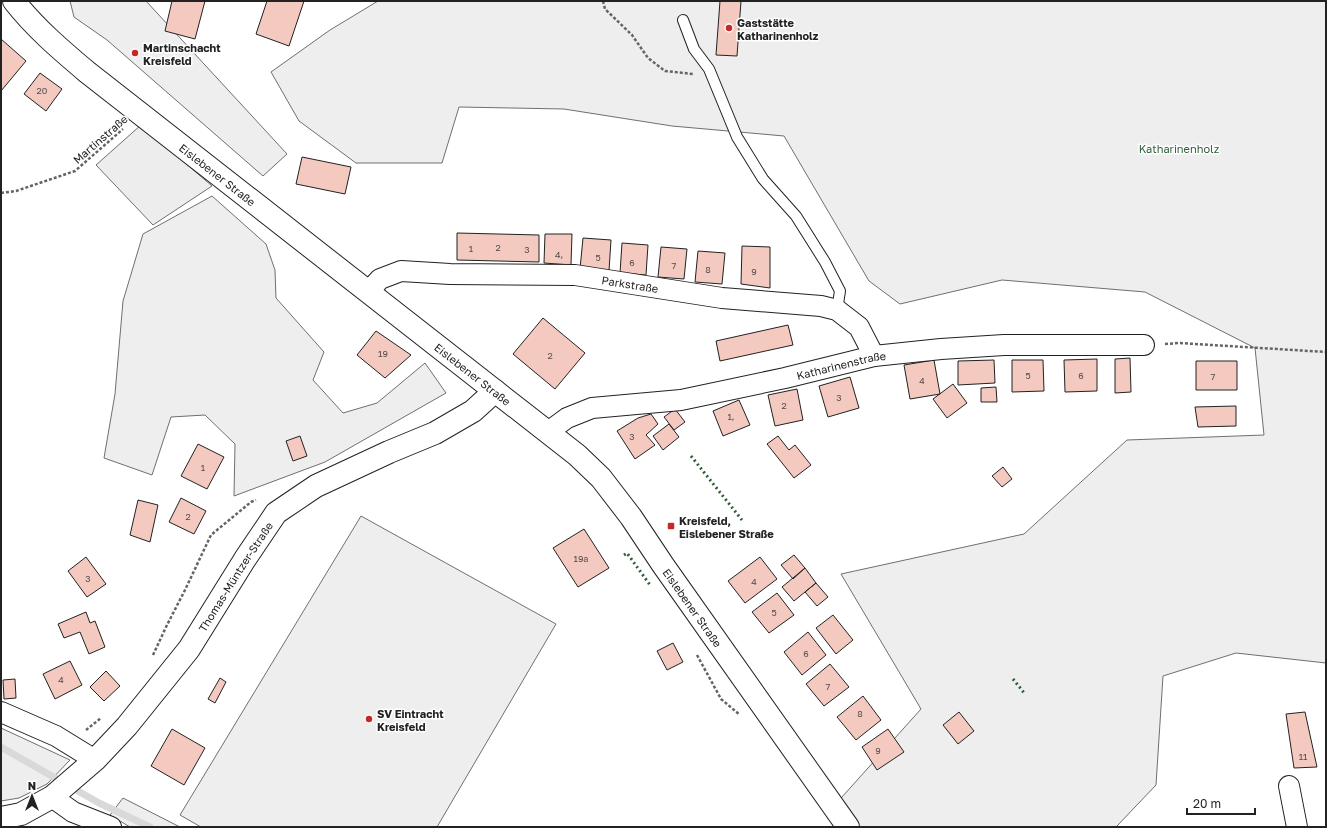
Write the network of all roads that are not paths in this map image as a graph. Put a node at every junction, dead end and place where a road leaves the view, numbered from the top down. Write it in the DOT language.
graph roads {
  1 [pos="14,1"];
  2 [pos="683,20"];
  3 [pos="368,292"];
  4 [pos="838,310"];
  5 [pos="1144,345"];
  6 [pos="874,356"];
  7 [pos="495,391"];
  8 [pos="548,432"];
  9 [pos="1,712"];
  10 [pos="94,760"];
  11 [pos="1289,786"];
  12 [pos="56,794"];
  13 [pos="1,818"];
  14 [pos="111,827"];
  15 [pos="848,827"];
  16 [pos="1297,827"];
  1 -- 3 [label="main road, Eislebener Straße"];
  2 -- 4 [label="lane"];
  3 -- 4 [label="street, Parkstraße"];
  3 -- 7 [label="main road, Eislebener Straße"];
  4 -- 6 [label="street, Parkstraße"];
  5 -- 6 [label="street, Katharinenstraße"];
  6 -- 8 [label="street, Katharinenstraße"];
  7 -- 8 [label="main road, Eislebener Straße"];
  7 -- 10 [label="main road, Thomas-Müntzer-Straße"];
  8 -- 15 [label="main road, Eislebener Straße"];
  9 -- 10 [label="street"];
  10 -- 12 [label="main road, Thomas-Müntzer-Straße"];
  11 -- 16 [label="street"];
  12 -- 13 [label="main road, Thomas-Müntzer-Straße"];
  12 -- 14 [label="street"];
}
